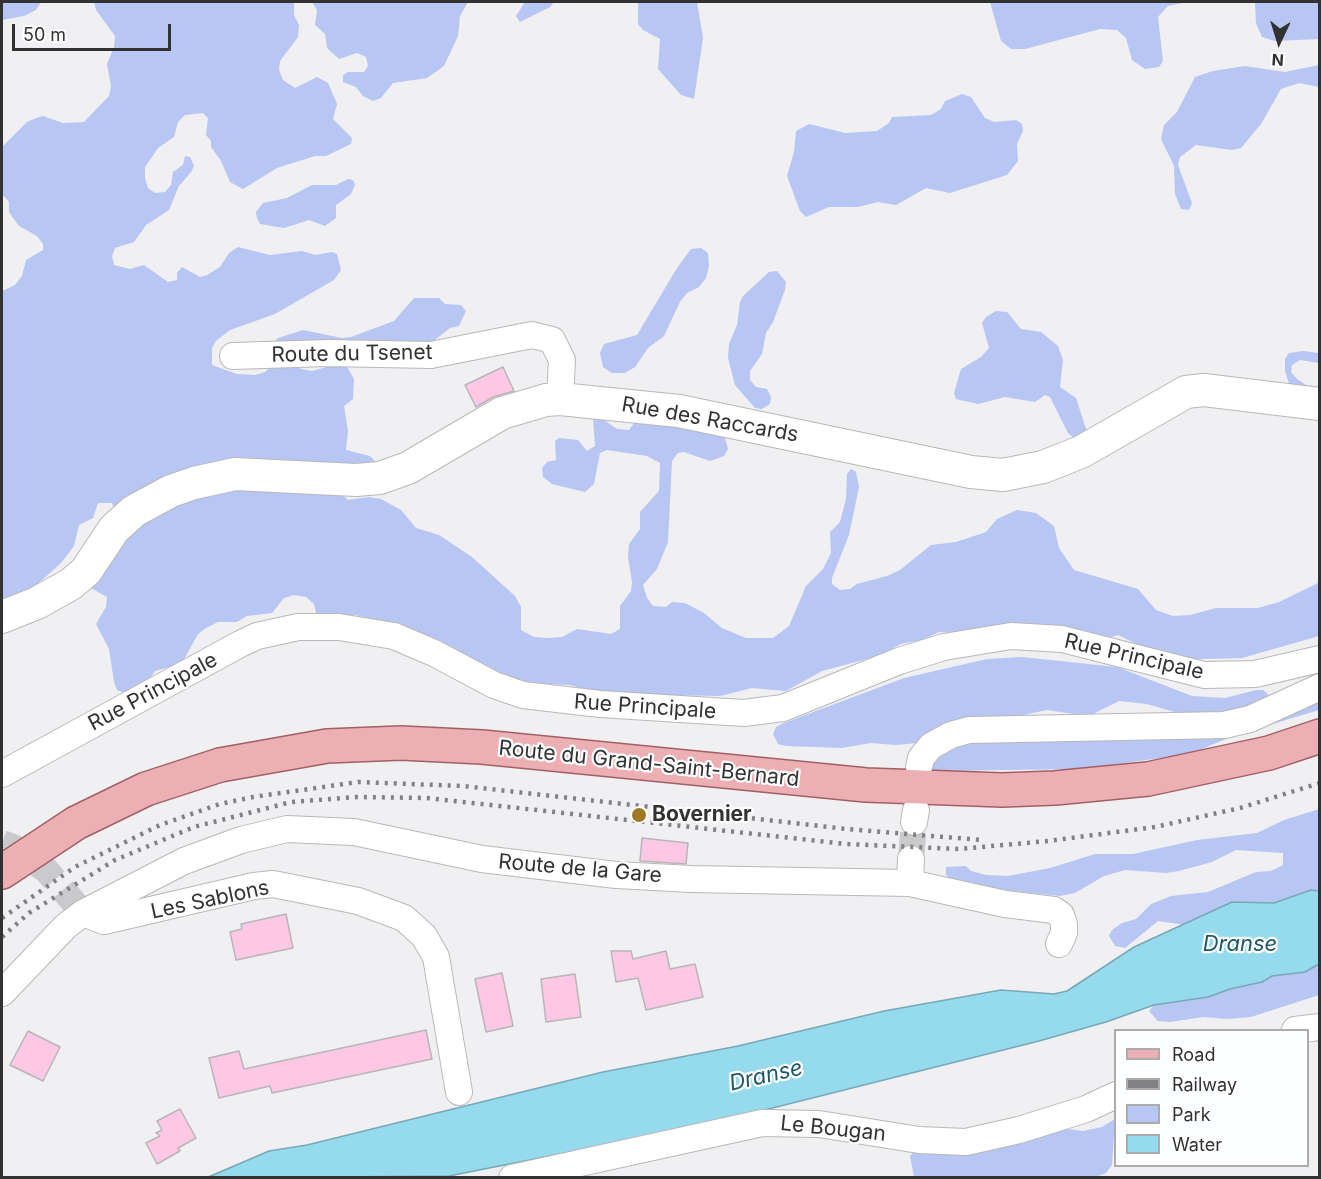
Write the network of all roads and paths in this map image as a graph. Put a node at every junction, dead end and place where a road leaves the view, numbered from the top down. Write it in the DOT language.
graph roads {
  1 [pos="233,356"];
  2 [pos="560,399"];
  3 [pos="1320,404"];
  4 [pos="2,617"];
  5 [pos="1320,658"];
  6 [pos="1320,687"];
  7 [pos="1320,736"];
  8 [pos="919,767"];
  9 [pos="2,774"];
  10 [pos="2,872"];
  11 [pos="83,913"];
  12 [pos="1059,944"];
  13 [pos="2,993"];
  14 [pos="1320,1027"];
  15 [pos="1303,1029"];
  16 [pos="459,1092"];
  17 [pos="1114,1096"];
  18 [pos="512,1178"];
  1 -- 2 [label="street, Route du Tsenet"];
  2 -- 3 [label="street, Rue des Raccards"];
  2 -- 4 [label="street, Rue des Raccards"];
  5 -- 9 [label="street, Rue Principale"];
  6 -- 8 [label="street"];
  7 -- 10 [label="main road, Route du Grand-Saint-Bernard"];
  11 -- 12 [label="street, Route de la Gare"];
  11 -- 13 [label="street"];
  11 -- 16 [label="street, Les Sablons"];
  14 -- 15 [label="street"];
  17 -- 18 [label="street, Le Bougan"];
}
